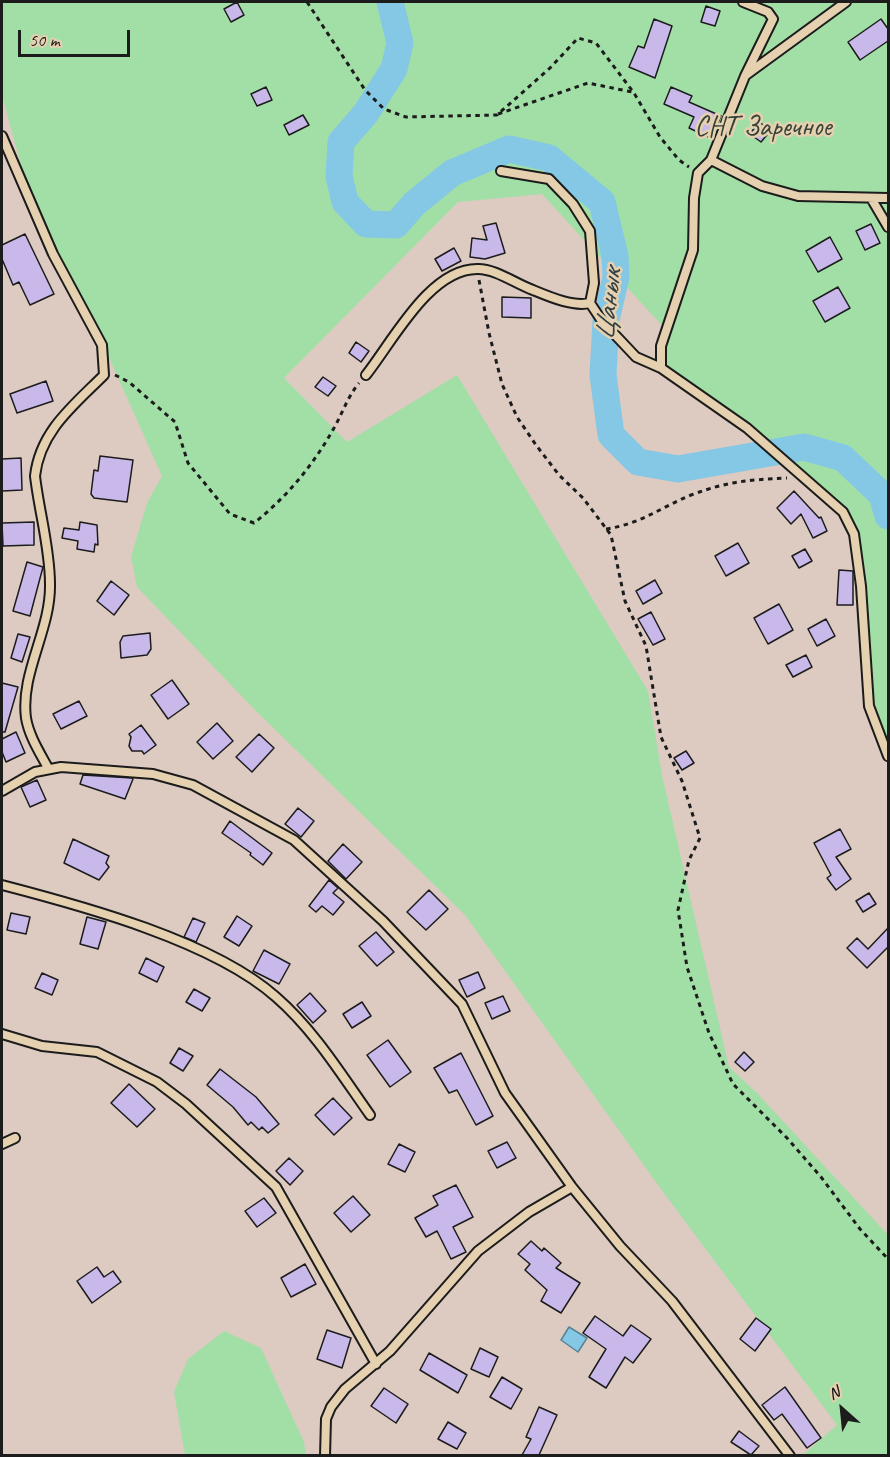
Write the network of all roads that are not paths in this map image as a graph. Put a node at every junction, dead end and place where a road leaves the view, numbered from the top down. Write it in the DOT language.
graph roads {
  1 [pos="744,2"];
  2 [pos="846,2"];
  3 [pos="745,76"];
  4 [pos="2,136"];
  5 [pos="711,160"];
  6 [pos="501,171"];
  7 [pos="871,198"];
  8 [pos="888,198"];
  9 [pos="888,227"];
  10 [pos="590,303"];
  11 [pos="661,368"];
  12 [pos="366,375"];
  13 [pos="888,756"];
  14 [pos="48,768"];
  15 [pos="2,791"];
  16 [pos="2,885"];
  17 [pos="2,1034"];
  18 [pos="370,1115"];
  19 [pos="15,1138"];
  20 [pos="2,1144"];
  21 [pos="572,1187"];
  22 [pos="376,1364"];
  23 [pos="325,1455"];
  24 [pos="790,1455"];
  1 -- 3 [label="lane"];
  2 -- 3 [label="lane"];
  3 -- 5 [label="lane"];
  4 -- 14 [label="lane"];
  5 -- 7 [label="lane"];
  5 -- 11 [label="lane"];
  6 -- 10 [label="lane"];
  7 -- 8 [label="lane"];
  7 -- 9 [label="lane"];
  10 -- 11 [label="lane"];
  10 -- 12 [label="lane"];
  11 -- 13 [label="lane"];
  14 -- 15 [label="lane"];
  14 -- 21 [label="lane"];
  16 -- 18 [label="lane"];
  17 -- 22 [label="lane"];
  19 -- 20 [label="lane"];
  21 -- 22 [label="lane"];
  21 -- 24 [label="lane"];
  22 -- 23 [label="lane"];
}
